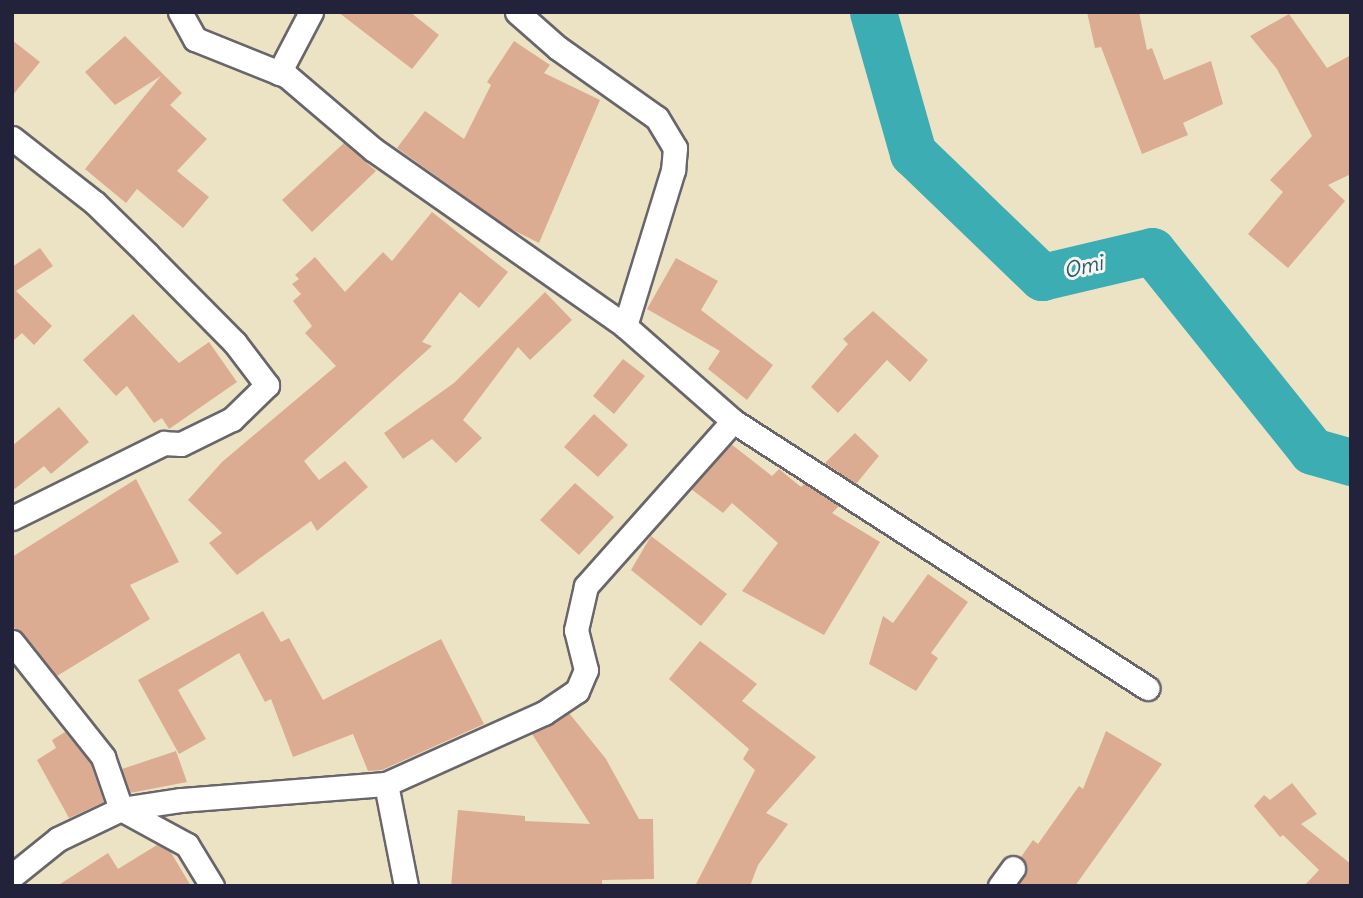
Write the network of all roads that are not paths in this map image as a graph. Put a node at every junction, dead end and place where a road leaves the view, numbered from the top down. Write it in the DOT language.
graph roads {
  1 [pos="180,12"];
  2 [pos="311,12"];
  3 [pos="517,12"];
  4 [pos="279,73"];
  5 [pos="12,138"];
  6 [pos="625,326"];
  7 [pos="733,421"];
  8 [pos="12,518"];
  9 [pos="12,642"];
  10 [pos="1147,688"];
  11 [pos="386,784"];
  12 [pos="121,809"];
  13 [pos="12,876"];
  14 [pos="212,886"];
  15 [pos="405,886"];
  1 -- 4 [label="street"];
  2 -- 4 [label="street"];
  3 -- 6 [label="street"];
  4 -- 6 [label="street"];
  5 -- 8 [label="street"];
  6 -- 7 [label="street"];
  7 -- 10 [label="street"];
  7 -- 11 [label="street"];
  9 -- 12 [label="street"];
  11 -- 12 [label="street"];
  11 -- 15 [label="street"];
  12 -- 13 [label="street"];
  12 -- 14 [label="street"];
}
